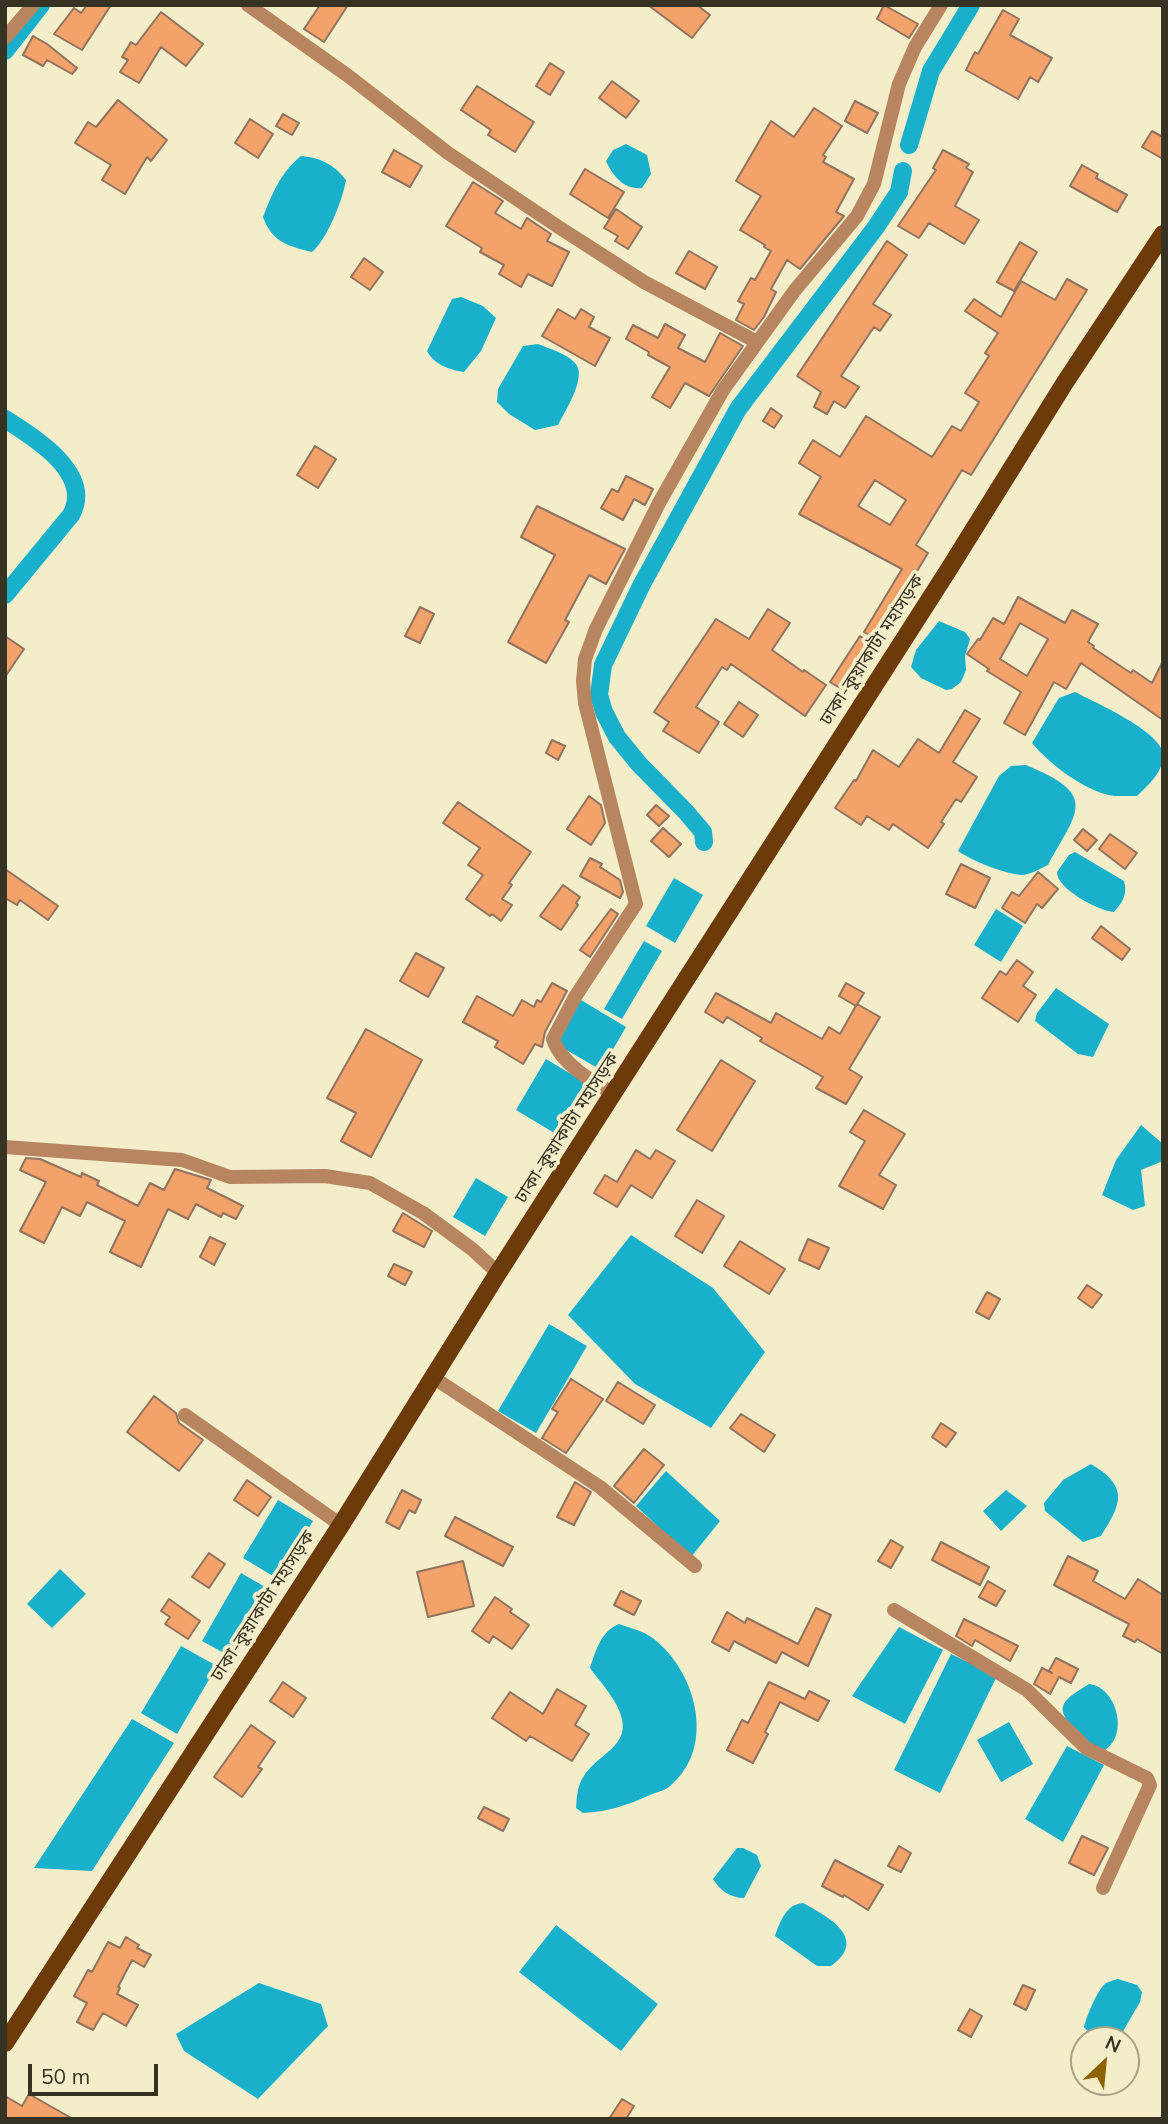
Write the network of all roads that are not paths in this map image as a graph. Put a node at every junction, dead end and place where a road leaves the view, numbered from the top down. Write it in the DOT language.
graph roads {
  1 [pos="33,5"];
  2 [pos="248,5"];
  3 [pos="941,5"];
  4 [pos="5,38"];
  5 [pos="1163,234"];
  6 [pos="757,342"];
  7 [pos="614,1094"];
  8 [pos="5,1147"];
  9 [pos="498,1273"];
  10 [pos="434,1378"];
  11 [pos="185,1415"];
  12 [pos="341,1525"];
  13 [pos="695,1566"];
  14 [pos="894,1610"];
  15 [pos="1103,1888"];
  16 [pos="5,2043"];
  1 -- 4 [label="street"];
  2 -- 6 [label="street"];
  3 -- 6 [label="street"];
  5 -- 7 [label="main road, ঢাকা-কুয়াকাটা মহাসড়ক"];
  6 -- 7 [label="street"];
  7 -- 9 [label="main road, ঢাকা-কুয়াকাটা মহাসড়ক"];
  8 -- 9 [label="street"];
  9 -- 10 [label="main road, ঢাকা-কুয়াকাটা মহাসড়ক"];
  10 -- 12 [label="main road, ঢাকা-কুয়াকাটা মহাসড়ক"];
  10 -- 13 [label="street"];
  11 -- 12 [label="street"];
  12 -- 16 [label="main road, ঢাকা-কুয়াকাটা মহাসড়ক"];
  14 -- 15 [label="street"];
}
